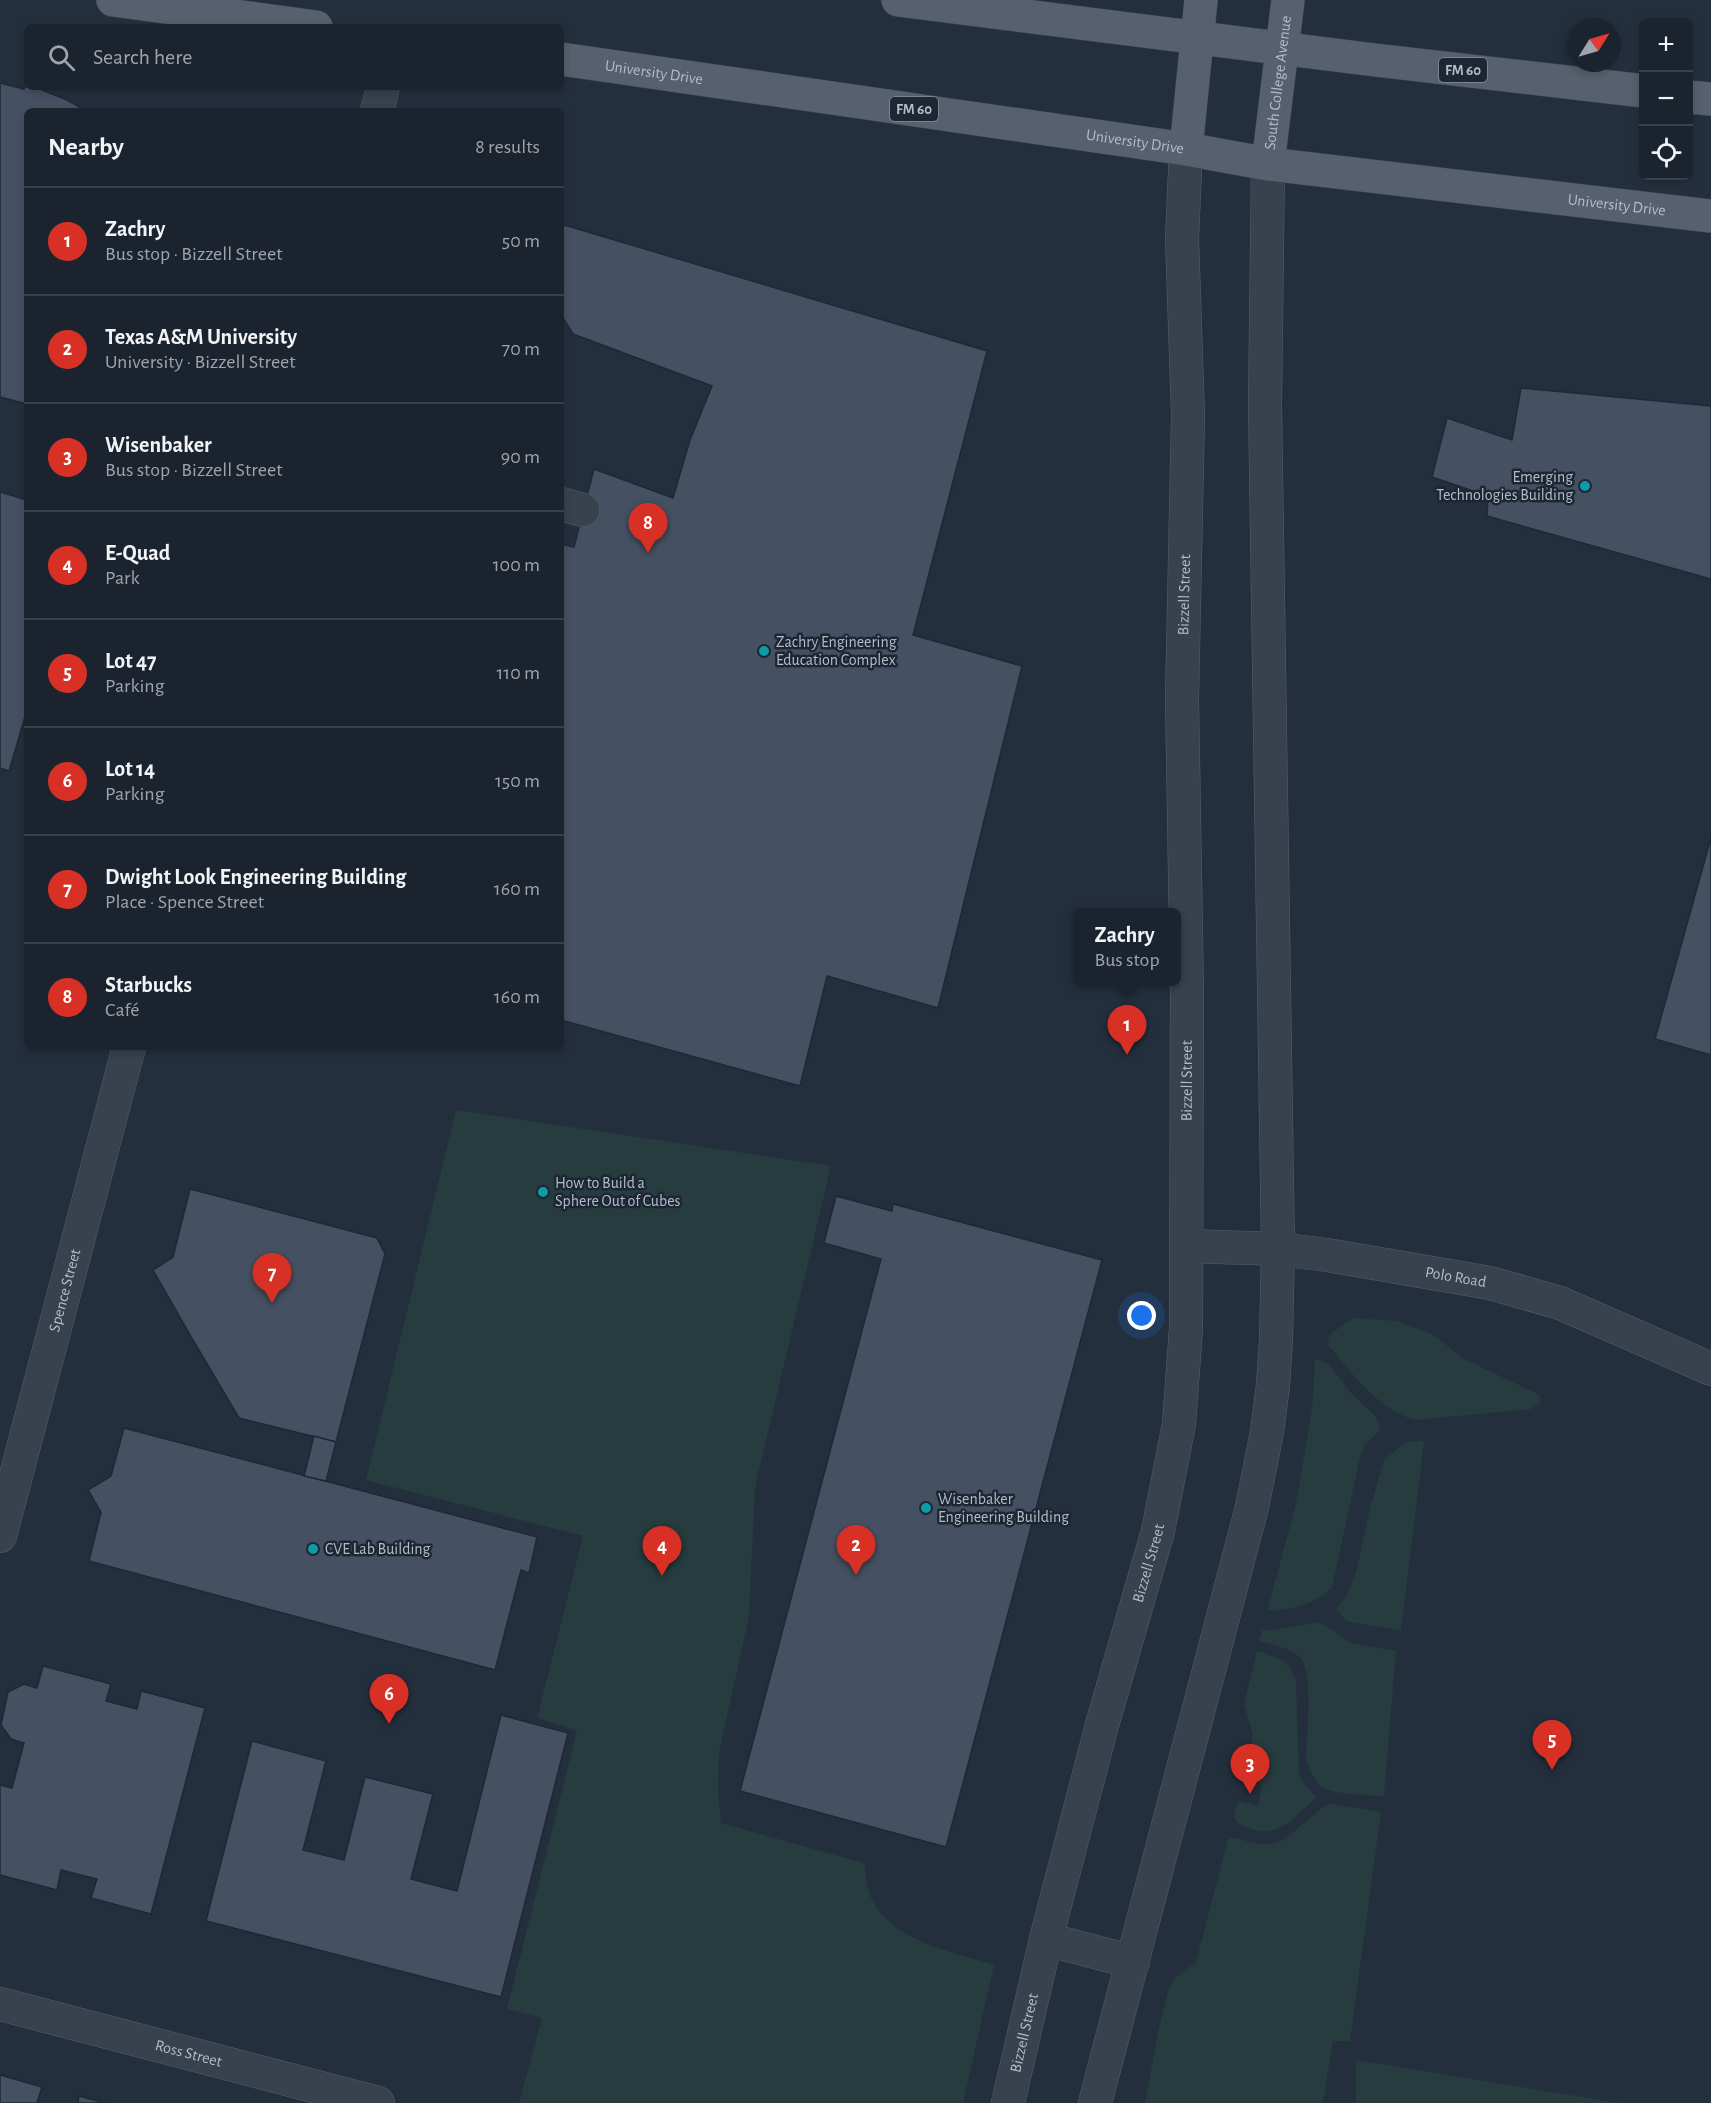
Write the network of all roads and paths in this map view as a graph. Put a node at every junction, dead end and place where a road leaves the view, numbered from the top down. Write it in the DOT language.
graph roads {
  1 [pos="113,0"];
  2 [pos="898,0"];
  3 [pos="1201,0"];
  4 [pos="1288,0"];
  5 [pos="293,24"];
  6 [pos="1197,38"];
  7 [pos="1283,48"];
  8 [pos="564,59"];
  9 [pos="382,90"];
  10 [pos="1639,90"];
  11 [pos="1693,97"];
  12 [pos="1711,99"];
  13 [pos="378,108"];
  14 [pos="1186,149"];
  15 [pos="1268,164"];
  16 [pos="1711,216"];
  17 [pos="128,1050"];
  18 [pos="1186,1246"];
  19 [pos="1278,1249"];
  20 [pos="1711,1369"];
  21 [pos="0,1536"];
  22 [pos="1046,1939"];
  23 [pos="1133,1962"];
  24 [pos="0,2004"];
  25 [pos="297,2093"];
  26 [pos="378,2103"];
  27 [pos="1008,2103"];
  28 [pos="1095,2103"];
  1 -- 5 [label="main road"];
  2 -- 6 [label="main road, FM 60"];
  3 -- 6 [label="main road"];
  4 -- 7 [label="main road, South College Avenue"];
  6 -- 7 [label="main road, FM 60"];
  6 -- 14 [label="main road, Bizzell Street"];
  7 -- 10 [label="main road, FM 60"];
  7 -- 15 [label="main road, South College Avenue"];
  8 -- 14 [label="main road, University Drive / FM 60"];
  9 -- 13 [label="street"];
  11 -- 12 [label="main road"];
  14 -- 15 [label="main road, University Drive / FM 60"];
  14 -- 18 [label="street, Bizzell Street"];
  15 -- 16 [label="main road, University Drive / FM 60"];
  15 -- 19 [label="street"];
  17 -- 21 [label="street, Spence Street"];
  18 -- 19 [label="street, Polo Road"];
  18 -- 22 [label="street, Bizzell Street"];
  19 -- 20 [label="street, Polo Road"];
  19 -- 23 [label="street"];
  22 -- 23 [label="street"];
  22 -- 27 [label="street, Bizzell Street"];
  23 -- 28 [label="street"];
  24 -- 25 [label="street, Ross Street"];
  25 -- 26 [label="street, Ross Street"];
}
